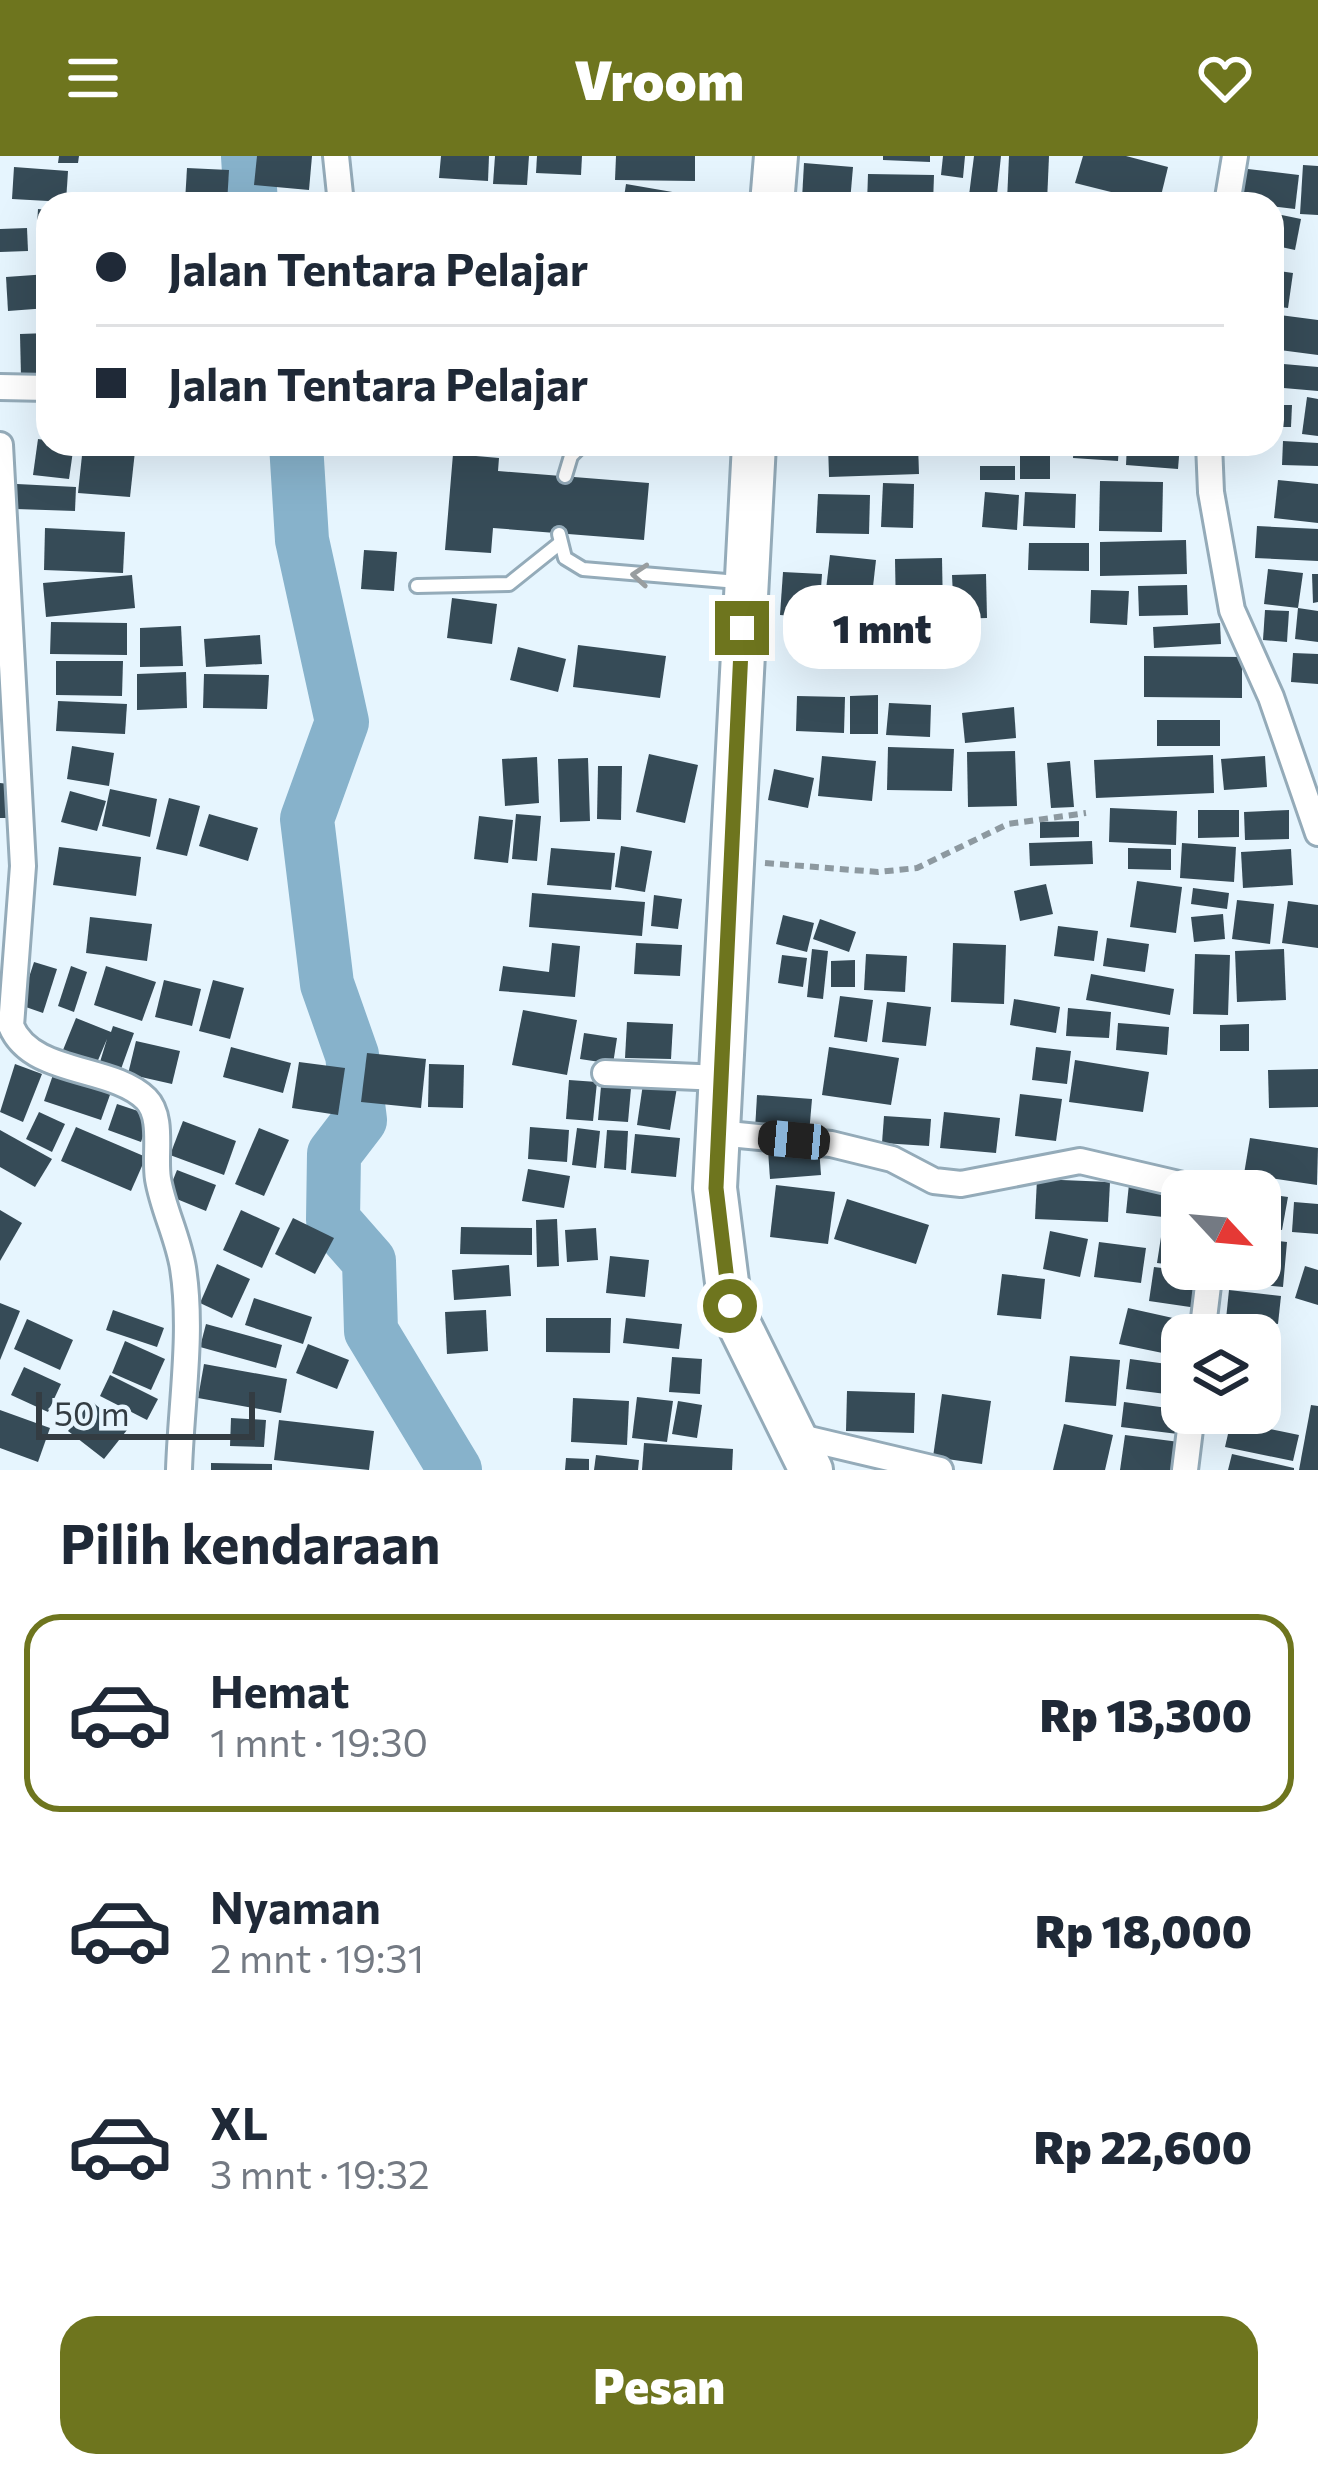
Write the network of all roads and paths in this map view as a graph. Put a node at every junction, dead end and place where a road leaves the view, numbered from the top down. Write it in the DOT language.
graph roads {
  1 [pos="336,156"];
  2 [pos="776,156"];
  3 [pos="1235,156"];
  4 [pos="339,192"];
  5 [pos="773,192"];
  6 [pos="1229,192"];
  7 [pos="0,387"];
  8 [pos="36,388"];
  9 [pos="0,445"];
  10 [pos="573,456"];
  11 [pos="750,456"];
  12 [pos="1210,456"];
  13 [pos="565,476"];
  14 [pos="745,582"];
  15 [pos="417,586"];
  16 [pos="1086,813"];
  17 [pos="1318,833"];
  18 [pos="731,860"];
  19 [pos="605,1073"];
  20 [pos="721,1078"];
  21 [pos="718,1133"];
  22 [pos="1161,1176"];
  23 [pos="1189,1434"];
  24 [pos="801,1452"];
  25 [pos="178,1470"];
  26 [pos="940,1470"];
  27 [pos="1185,1470"];
  1 -- 4 [label="street"];
  2 -- 5 [label="highway"];
  3 -- 6 [label="street"];
  7 -- 8 [label="street"];
  9 -- 25 [label="street"];
  10 -- 13 [label="lane"];
  11 -- 14 [label="highway"];
  12 -- 17 [label="street"];
  14 -- 15 [label="lane, one-way"];
  14 -- 18 [label="highway"];
  16 -- 18 [label="path"];
  18 -- 20 [label="highway"];
  19 -- 20 [label="street"];
  20 -- 21 [label="highway"];
  21 -- 22 [label="street"];
  21 -- 24 [label="highway"];
  23 -- 27 [label="street"];
  24 -- 26 [label="street"];
}
